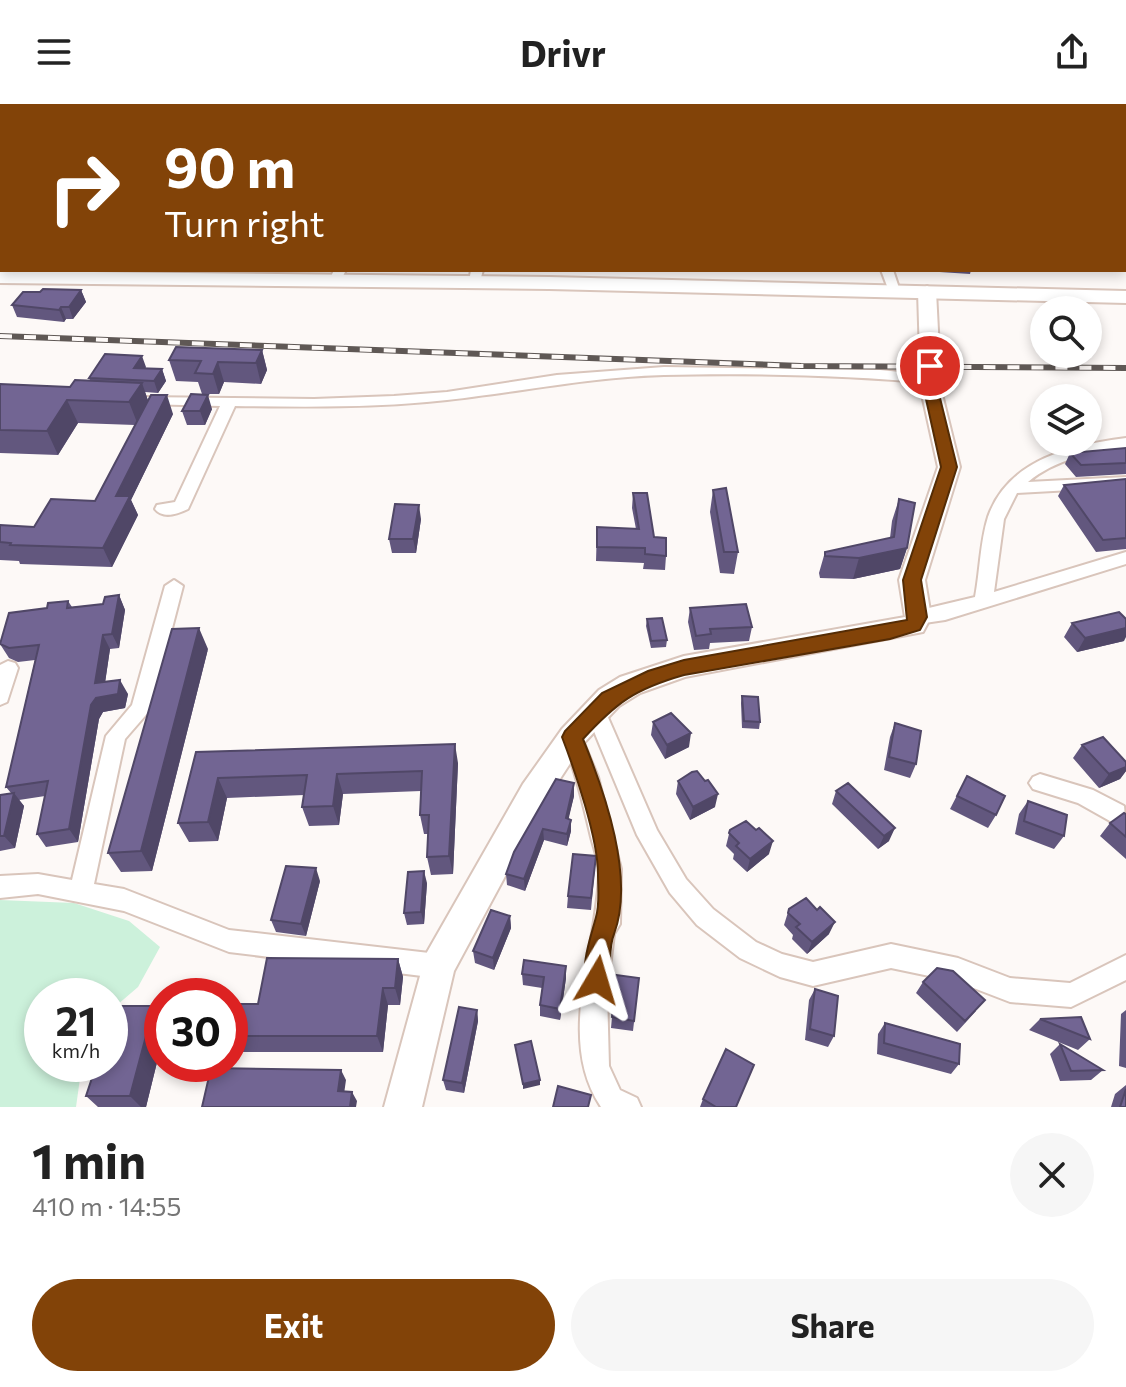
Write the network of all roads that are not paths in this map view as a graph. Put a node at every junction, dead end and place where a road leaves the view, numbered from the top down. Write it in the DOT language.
graph roads {
  1 [pos="888,272"];
  2 [pos="115,274"];
  3 [pos="198,275"];
  4 [pos="263,275"];
  5 [pos="338,276"];
  6 [pos="476,276"];
  7 [pos="0,277"];
  8 [pos="894,291"];
  9 [pos="927,291"];
  10 [pos="1126,297"];
  11 [pos="931,379"];
  12 [pos="121,399"];
  13 [pos="229,402"];
  14 [pos="1126,443"];
  15 [pos="1126,482"];
  16 [pos="1013,488"];
  17 [pos="163,509"];
  18 [pos="1126,558"];
  19 [pos="174,586"];
  20 [pos="984,599"];
  21 [pos="918,617"];
  22 [pos="8,668"];
  23 [pos="0,697"];
  24 [pos="596,712"];
  25 [pos="572,737"];
  26 [pos="1040,783"];
  27 [pos="1126,820"];
  28 [pos="0,887"];
  29 [pos="81,892"];
  30 [pos="438,966"];
  31 [pos="1126,967"];
  32 [pos="403,1107"];
  33 [pos="628,1107"];
  1 -- 8 [label="street"];
  2 -- 3 [label="main road"];
  2 -- 7 [label="main road"];
  3 -- 4 [label="main road"];
  4 -- 5 [label="main road"];
  5 -- 6 [label="main road"];
  6 -- 8 [label="main road"];
  8 -- 9 [label="main road"];
  9 -- 10 [label="main road"];
  9 -- 11 [label="main road"];
  11 -- 13 [label="street"];
  11 -- 21 [label="main road"];
  12 -- 13 [label="street"];
  13 -- 17 [label="street"];
  14 -- 16 [label="street"];
  15 -- 16 [label="street"];
  16 -- 20 [label="street"];
  18 -- 20 [label="street"];
  19 -- 29 [label="street"];
  20 -- 21 [label="street"];
  21 -- 24 [label="main road"];
  22 -- 23 [label="street"];
  24 -- 25 [label="main road"];
  24 -- 31 [label="street"];
  25 -- 30 [label="main road"];
  25 -- 33 [label="street"];
  26 -- 27 [label="street"];
  28 -- 29 [label="street"];
  29 -- 30 [label="street"];
  30 -- 32 [label="main road"];
}
